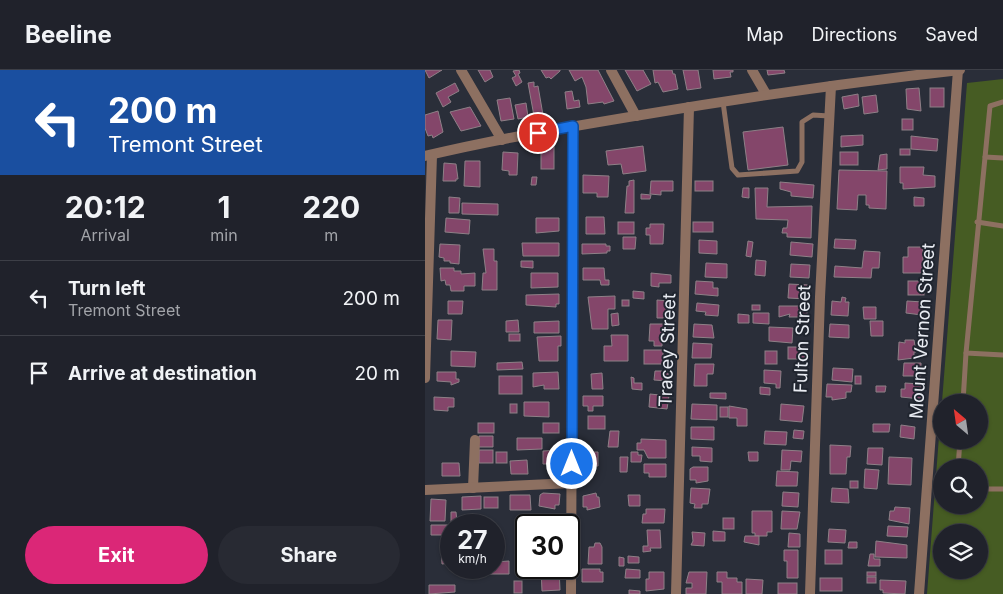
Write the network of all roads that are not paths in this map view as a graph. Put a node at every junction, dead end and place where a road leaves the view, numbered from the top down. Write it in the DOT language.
graph roads {
  1 [pos="461,70"];
  2 [pos="611,70"];
  3 [pos="753,70"];
  4 [pos="959,70"];
  5 [pos="928,72"];
  6 [pos="831,86"];
  7 [pos="766,94"];
  8 [pos="723,102"];
  9 [pos="1003,102"];
  10 [pos="689,107"];
  11 [pos="636,116"];
  12 [pos="830,116"];
  13 [pos="573,126"];
  14 [pos="503,140"];
  15 [pos="429,156"];
  16 [pos="985,157"];
  17 [pos="1003,158"];
  18 [pos="977,222"];
  19 [pos="1003,226"];
  20 [pos="966,353"];
  21 [pos="1003,355"];
  22 [pos="425,378"];
  23 [pos="963,394"];
  24 [pos="475,440"];
  25 [pos="572,483"];
  26 [pos="473,488"];
  27 [pos="988,489"];
  28 [pos="1003,489"];
  29 [pos="425,490"];
  30 [pos="571,594"];
  31 [pos="676,594"];
  32 [pos="810,594"];
  33 [pos="919,594"];
  1 -- 14 [label="street"];
  2 -- 11 [label="street"];
  3 -- 7 [label="street"];
  4 -- 5 [label="street"];
  4 -- 33 [label="street, Mount Vernon Street"];
  5 -- 6 [label="street"];
  6 -- 7 [label="street"];
  6 -- 12 [label="street, Fulton Street"];
  7 -- 8 [label="street"];
  8 -- 10 [label="street"];
  8 -- 12 [label="lane"];
  9 -- 16 [label="lane"];
  10 -- 11 [label="street"];
  10 -- 31 [label="street, Tracey Street"];
  11 -- 13 [label="street"];
  12 -- 32 [label="street, Fulton Street"];
  13 -- 14 [label="street"];
  13 -- 25 [label="street"];
  14 -- 15 [label="street"];
  15 -- 22 [label="street"];
  16 -- 17 [label="lane"];
  16 -- 18 [label="lane"];
  18 -- 19 [label="lane"];
  18 -- 20 [label="lane"];
  20 -- 21 [label="lane"];
  20 -- 23 [label="lane"];
  24 -- 26 [label="street"];
  25 -- 26 [label="street"];
  25 -- 30 [label="street"];
  26 -- 29 [label="street"];
  27 -- 28 [label="lane"];
}
